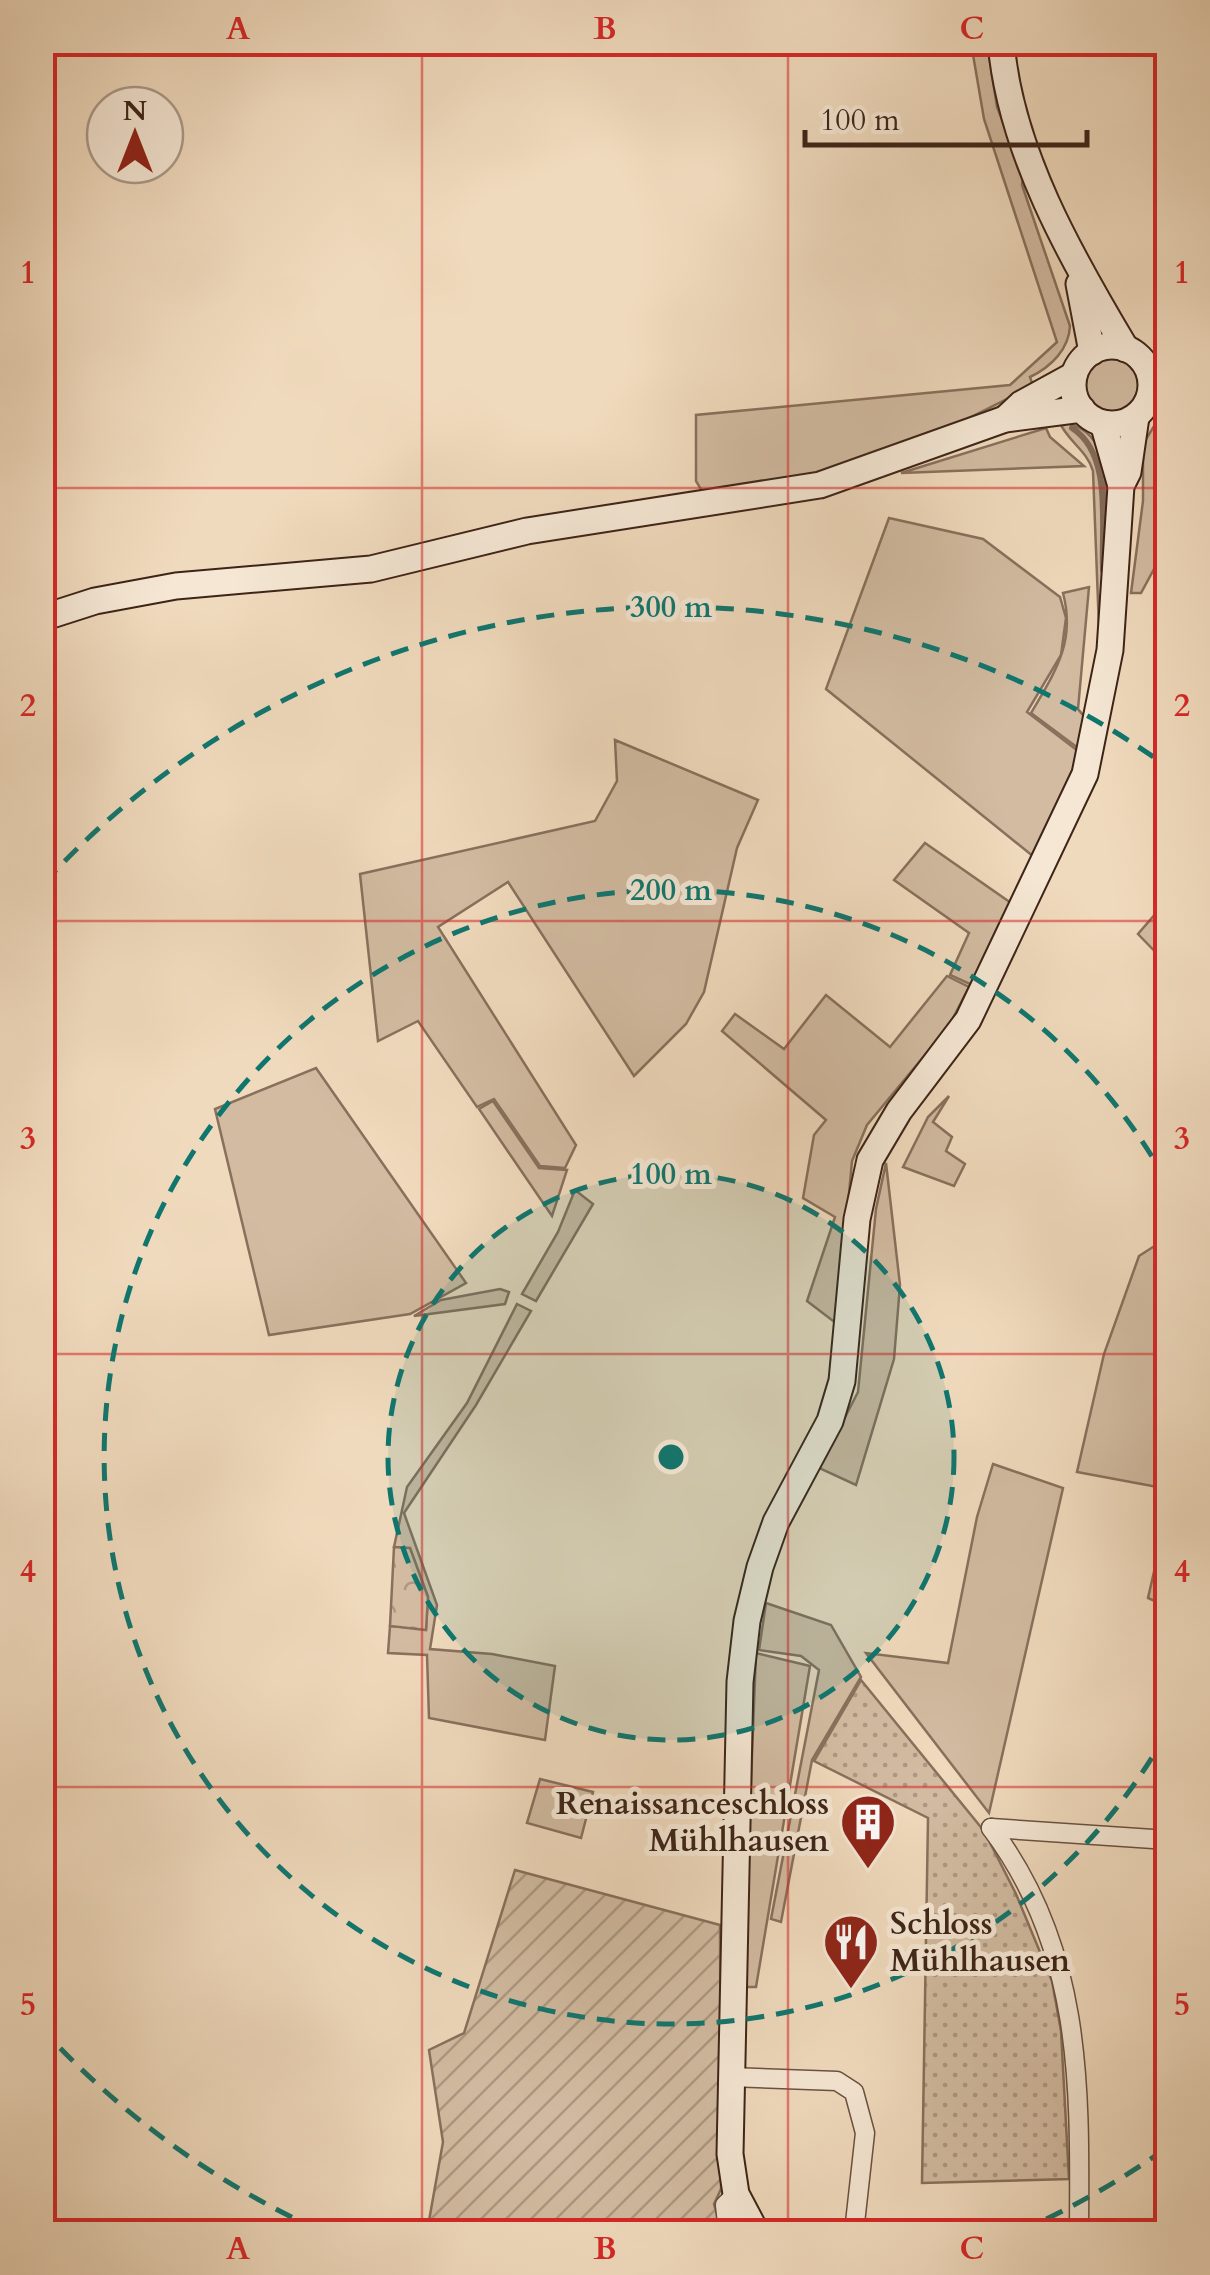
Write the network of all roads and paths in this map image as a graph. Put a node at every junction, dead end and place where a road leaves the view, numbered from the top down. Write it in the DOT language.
graph roads {
  1 [pos="1001,42"];
  2 [pos="1070,250"];
  3 [pos="1092,352"];
  4 [pos="1146,358"];
  5 [pos="1074,376"];
  6 [pos="1151,401"];
  7 [pos="1092,416"];
  8 [pos="1004,419"];
  9 [pos="1121,486"];
  10 [pos="42,618"];
  11 [pos="1168,1840"];
  12 [pos="730,2077"];
  13 [pos="736,2194"];
  14 [pos="728,2232"];
  15 [pos="756,2232"];
  16 [pos="854,2232"];
  17 [pos="1079,2232"];
  1 -- 2 [label="street"];
  2 -- 3 [label="street"];
  2 -- 4 [label="street"];
  3 -- 4 [label="street"];
  3 -- 5 [label="street"];
  4 -- 6 [label="street"];
  5 -- 7 [label="street"];
  5 -- 8 [label="street"];
  6 -- 7 [label="street"];
  6 -- 9 [label="street"];
  7 -- 8 [label="street"];
  7 -- 9 [label="street"];
  8 -- 10 [label="street"];
  9 -- 12 [label="street"];
  11 -- 17 [label="street"];
  12 -- 13 [label="street"];
  12 -- 16 [label="street"];
  13 -- 14 [label="street"];
  13 -- 15 [label="street"];
}
